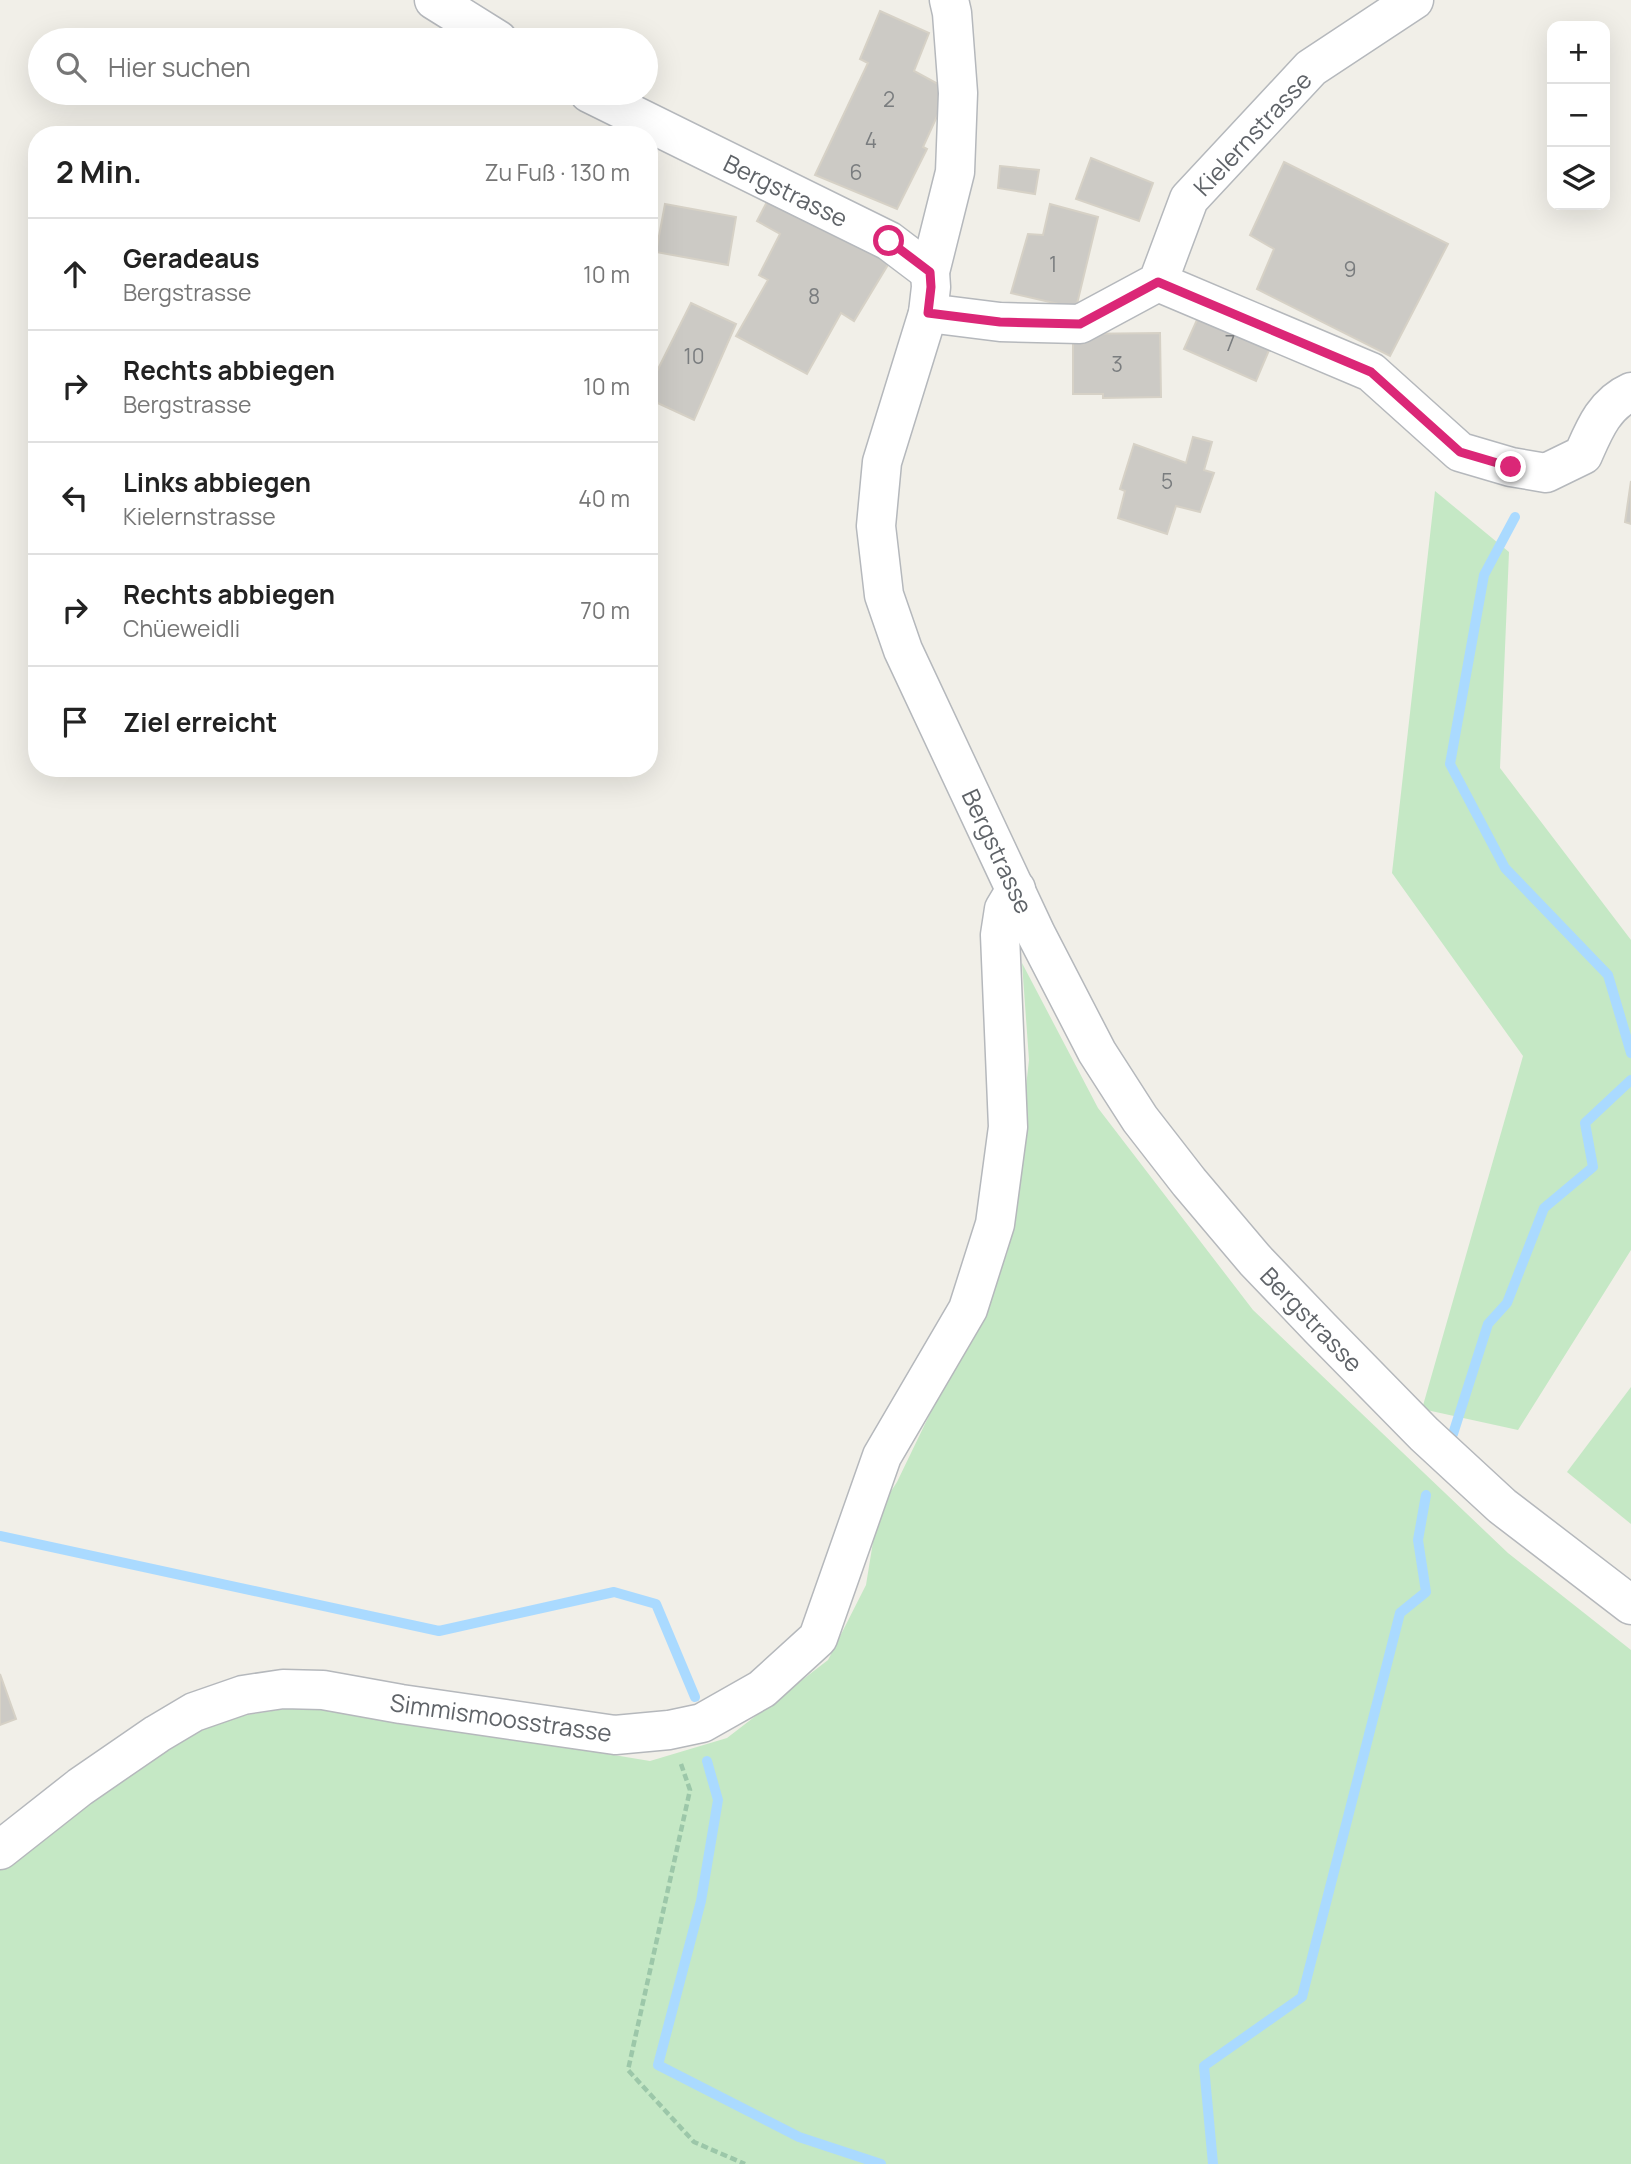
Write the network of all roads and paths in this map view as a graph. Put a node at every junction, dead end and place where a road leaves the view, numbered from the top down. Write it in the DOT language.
graph roads {
  1 [pos="434,0"];
  2 [pos="949,0"];
  3 [pos="1414,0"];
  4 [pos="479,28"];
  5 [pos="613,105"];
  6 [pos="656,126"];
  7 [pos="658,127"];
  8 [pos="930,272"];
  9 [pos="1158,282"];
  10 [pos="928,313"];
  11 [pos="1631,392"];
  12 [pos="1016,889"];
  13 [pos="1631,1605"];
  14 [pos="669,1730"];
  15 [pos="0,1850"];
  16 [pos="745,2164"];
  1 -- 4 [label="street"];
  2 -- 8 [label="street"];
  3 -- 9 [label="street, Kielernstrasse"];
  5 -- 6 [label="street, Bergstrasse"];
  7 -- 8 [label="street, Bergstrasse"];
  8 -- 10 [label="street, Bergstrasse"];
  9 -- 10 [label="street"];
  9 -- 11 [label="street"];
  10 -- 12 [label="street, Bergstrasse"];
  12 -- 13 [label="street, Bergstrasse"];
  12 -- 14 [label="street, Simmismoosstrasse"];
  14 -- 15 [label="street, Simmismoosstrasse"];
  14 -- 16 [label="path"];
}
